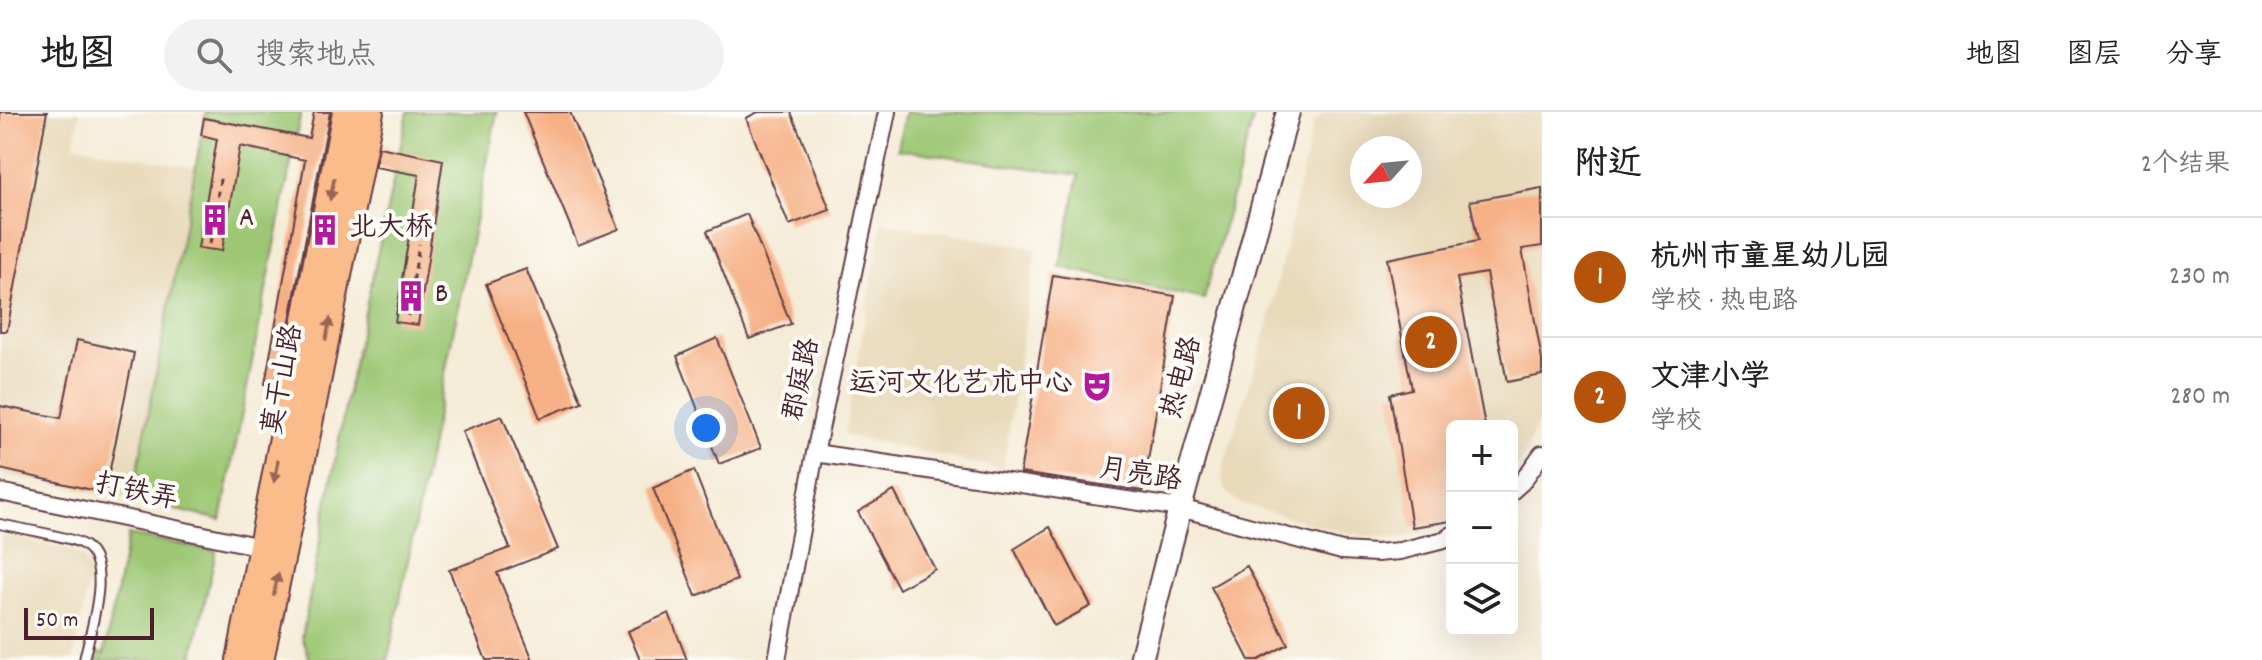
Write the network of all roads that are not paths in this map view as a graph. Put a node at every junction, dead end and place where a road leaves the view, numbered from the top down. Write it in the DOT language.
graph roads {
  1 [pos="346,112"];
  2 [pos="370,112"];
  3 [pos="887,112"];
  4 [pos="1288,112"];
  5 [pos="815,453"];
  6 [pos="1542,454"];
  7 [pos="1518,486"];
  8 [pos="0,492"];
  9 [pos="1180,508"];
  10 [pos="0,524"];
  11 [pos="1446,539"];
  12 [pos="261,547"];
  13 [pos="84,660"];
  14 [pos="240,660"];
  15 [pos="260,660"];
  16 [pos="777,660"];
  17 [pos="1141,660"];
  1 -- 12 [label="main road, 莫干山路, one-way"];
  15 -- 2 [label="main road, 莫干山路, one-way"];
  3 -- 5 [label="street, 郡庭路"];
  4 -- 9 [label="street, 热电路"];
  5 -- 9 [label="street, 月亮路"];
  5 -- 16 [label="street, 郡庭路"];
  6 -- 7 [label="street"];
  8 -- 12 [label="street, 打铁弄"];
  9 -- 11 [label="street, 月亮路"];
  9 -- 17 [label="street, 热电路"];
  10 -- 13 [label="lane"];
  12 -- 14 [label="main road, 莫干山路"];
}
